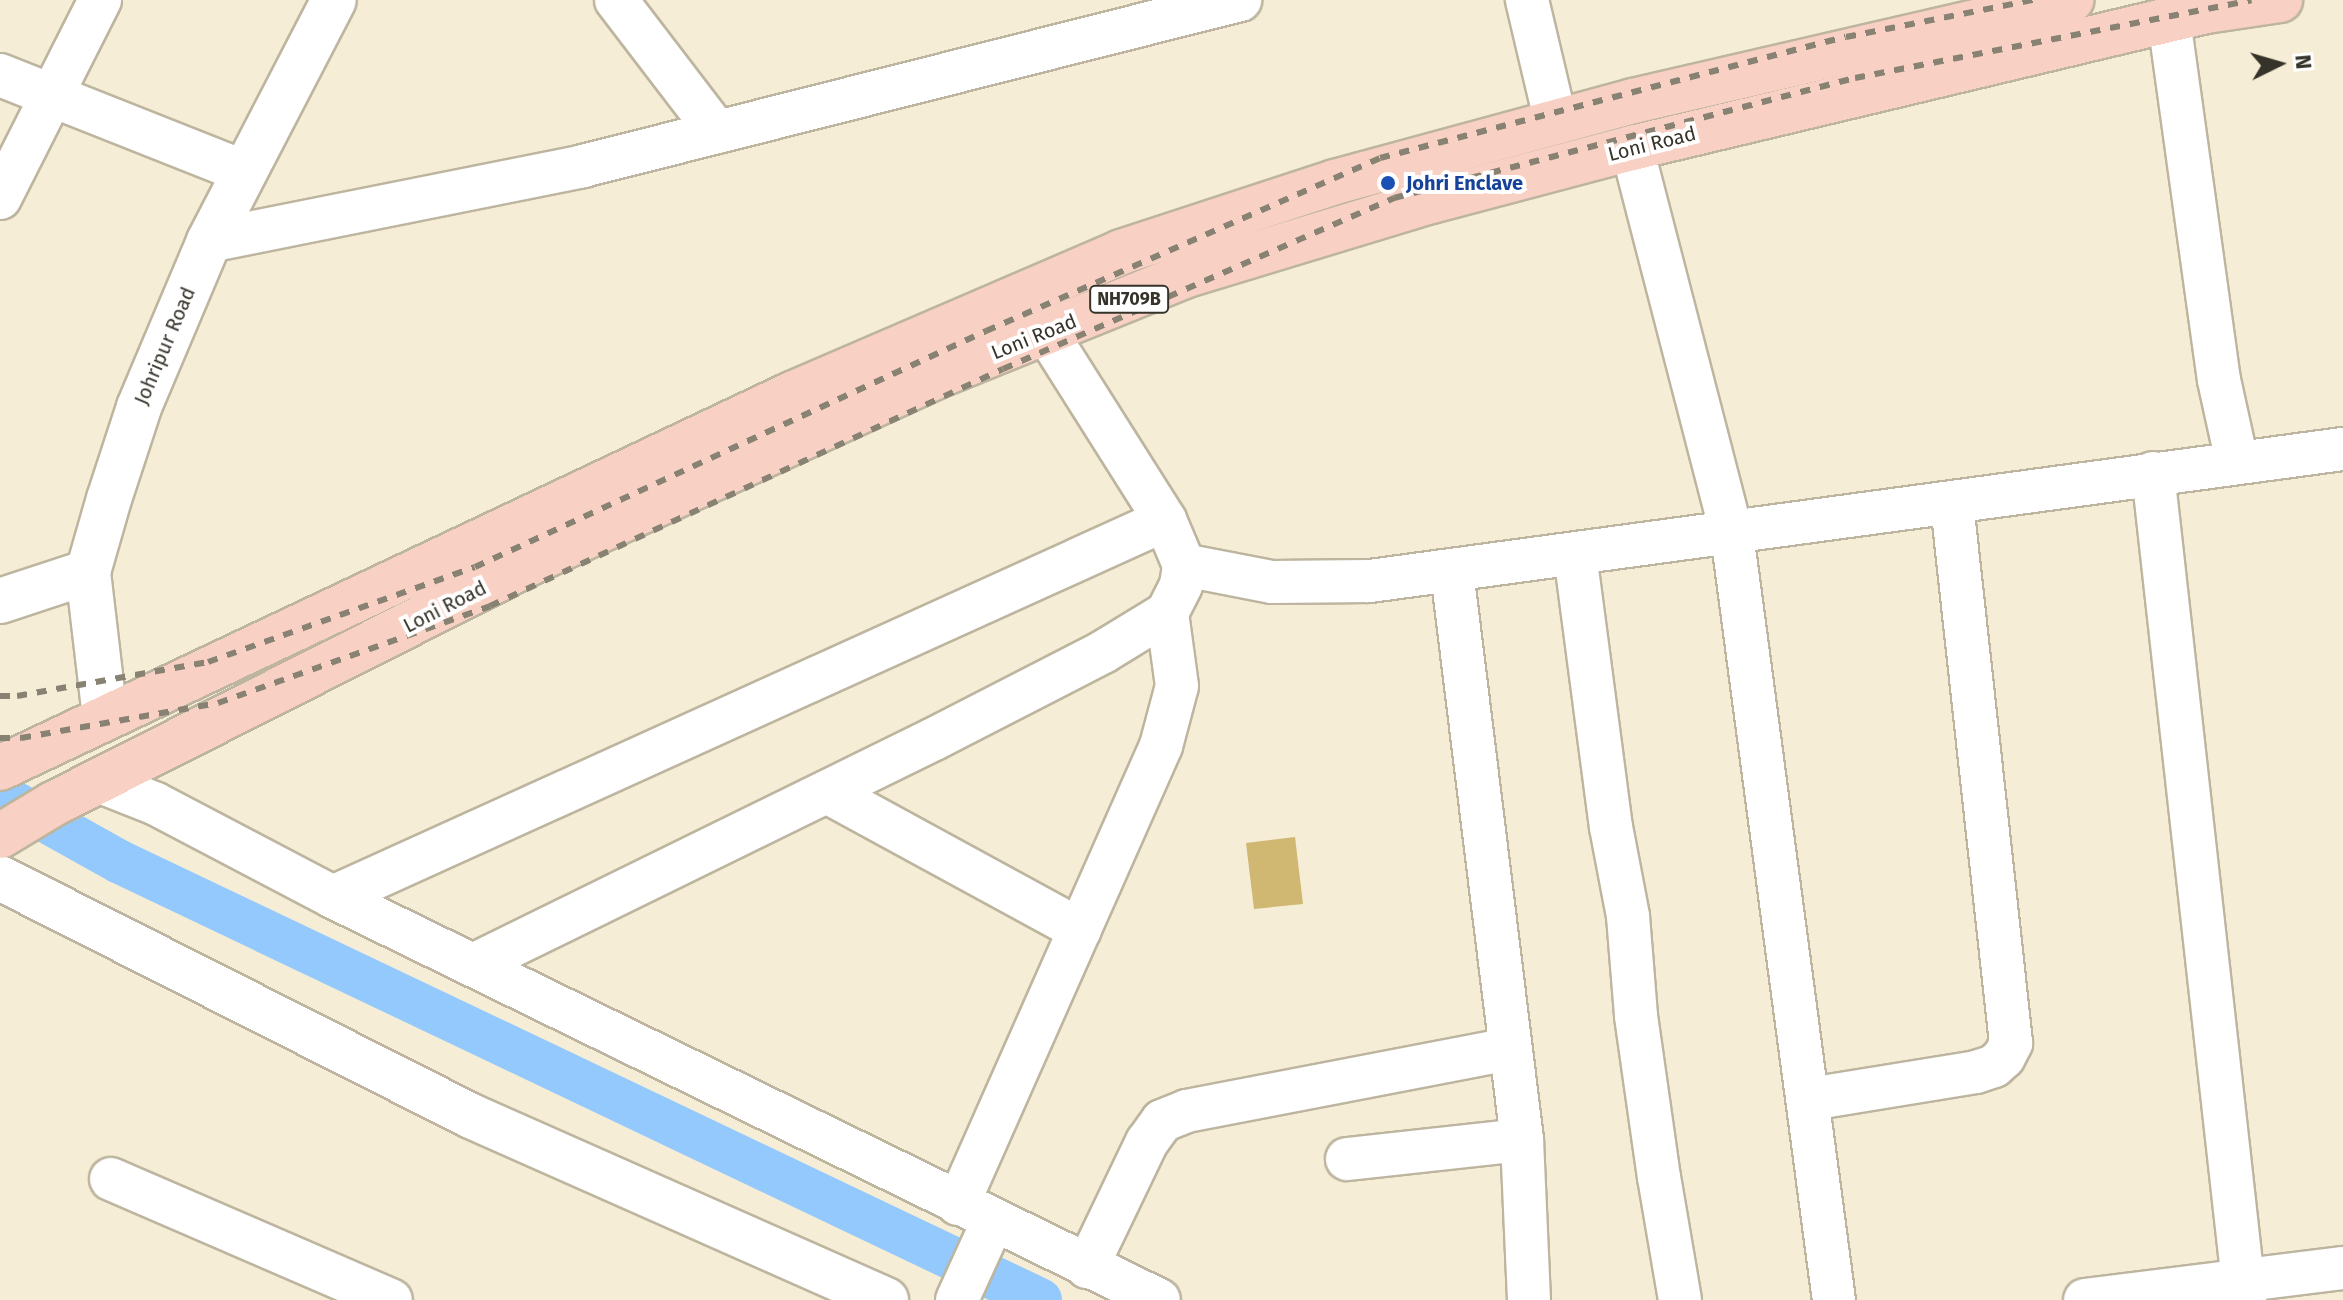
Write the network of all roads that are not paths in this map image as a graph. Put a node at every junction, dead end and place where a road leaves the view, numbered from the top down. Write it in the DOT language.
graph roads {
  1 [pos="100,0"];
  2 [pos="334,0"];
  3 [pos="616,0"];
  4 [pos="1240,0"];
  5 [pos="1527,0"];
  6 [pos="2072,0"];
  7 [pos="2280,0"];
  8 [pos="1198,5"];
  9 [pos="2169,20"];
  10 [pos="0,75"];
  11 [pos="51,99"];
  12 [pos="1556,123"];
  13 [pos="717,132"];
  14 [pos="1632,148"];
  15 [pos="245,172"];
  16 [pos="0,198"];
  17 [pos="209,241"];
  18 [pos="1046,332"];
  19 [pos="2343,449"];
  20 [pos="2237,462"];
  21 [pos="2153,473"];
  22 [pos="1952,504"];
  23 [pos="1165,520"];
  24 [pos="1732,534"];
  25 [pos="470,546"];
  26 [pos="1575,554"];
  27 [pos="1184,565"];
  28 [pos="88,572"];
  29 [pos="1452,572"];
  30 [pos="490,584"];
  31 [pos="0,601"];
  32 [pos="1167,613"];
  33 [pos="105,717"];
  34 [pos="3,767"];
  35 [pos="98,781"];
  36 [pos="827,792"];
  37 [pos="3,835"];
  38 [pos="0,878"];
  39 [pos="333,897"];
  40 [pos="1080,930"];
  41 [pos="473,965"];
  42 [pos="1510,1049"];
  43 [pos="1810,1099"];
  44 [pos="1522,1140"];
  45 [pos="1347,1159"];
  46 [pos="111,1179"];
  47 [pos="970,1252"];
  48 [pos="1087,1267"];
  49 [pos="2343,1268"];
  50 [pos="2244,1290"];
  51 [pos="391,1300"];
  52 [pos="886,1300"];
  53 [pos="1159,1300"];
  54 [pos="1529,1300"];
  55 [pos="1680,1300"];
  56 [pos="1834,1300"];
  57 [pos="2086,1300"];
  1 -- 11 [label="street"];
  2 -- 15 [label="street, Johripur Road"];
  3 -- 13 [label="street"];
  4 -- 8 [label="street"];
  5 -- 12 [label="street"];
  6 -- 12 [label="highway, NH709B"];
  7 -- 9 [label="highway, Loni Road / NH709B"];
  8 -- 13 [label="street"];
  9 -- 14 [label="highway, Loni Road / NH709B"];
  9 -- 20 [label="street"];
  10 -- 11 [label="street"];
  11 -- 15 [label="street"];
  11 -- 16 [label="street"];
  12 -- 25 [label="highway, NH709B"];
  13 -- 17 [label="street"];
  14 -- 18 [label="highway, Loni Road / NH709B"];
  14 -- 24 [label="street"];
  15 -- 17 [label="street, Johripur Road"];
  17 -- 28 [label="street, Johripur Road"];
  18 -- 23 [label="street"];
  18 -- 30 [label="highway, Loni Road / NH709B"];
  19 -- 20 [label="street"];
  20 -- 21 [label="street"];
  21 -- 22 [label="street"];
  21 -- 50 [label="street"];
  22 -- 24 [label="street"];
  22 -- 43 [label="street"];
  23 -- 27 [label="street"];
  23 -- 39 [label="street"];
  24 -- 26 [label="street"];
  24 -- 43 [label="street"];
  25 -- 30 [label="highway"];
  25 -- 33 [label="highway, NH709B"];
  26 -- 29 [label="street"];
  26 -- 55 [label="street"];
  27 -- 29 [label="street"];
  27 -- 32 [label="street"];
  28 -- 31 [label="street"];
  28 -- 33 [label="street, Johripur Road"];
  29 -- 42 [label="street"];
  30 -- 35 [label="highway, Loni Road / NH709B"];
  32 -- 36 [label="street"];
  32 -- 40 [label="street"];
  33 -- 34 [label="highway, NH709B"];
  35 -- 37 [label="highway, Loni Road / NH709B"];
  35 -- 39 [label="street"];
  36 -- 40 [label="street"];
  36 -- 41 [label="street"];
  38 -- 52 [label="street"];
  39 -- 41 [label="street"];
  40 -- 47 [label="street"];
  41 -- 47 [label="street"];
  42 -- 44 [label="street"];
  42 -- 48 [label="street"];
  43 -- 56 [label="street"];
  44 -- 45 [label="street"];
  44 -- 54 [label="street"];
  46 -- 51 [label="street"];
  47 -- 48 [label="street"];
  48 -- 53 [label="street"];
  49 -- 50 [label="street"];
  50 -- 57 [label="street"];
}
